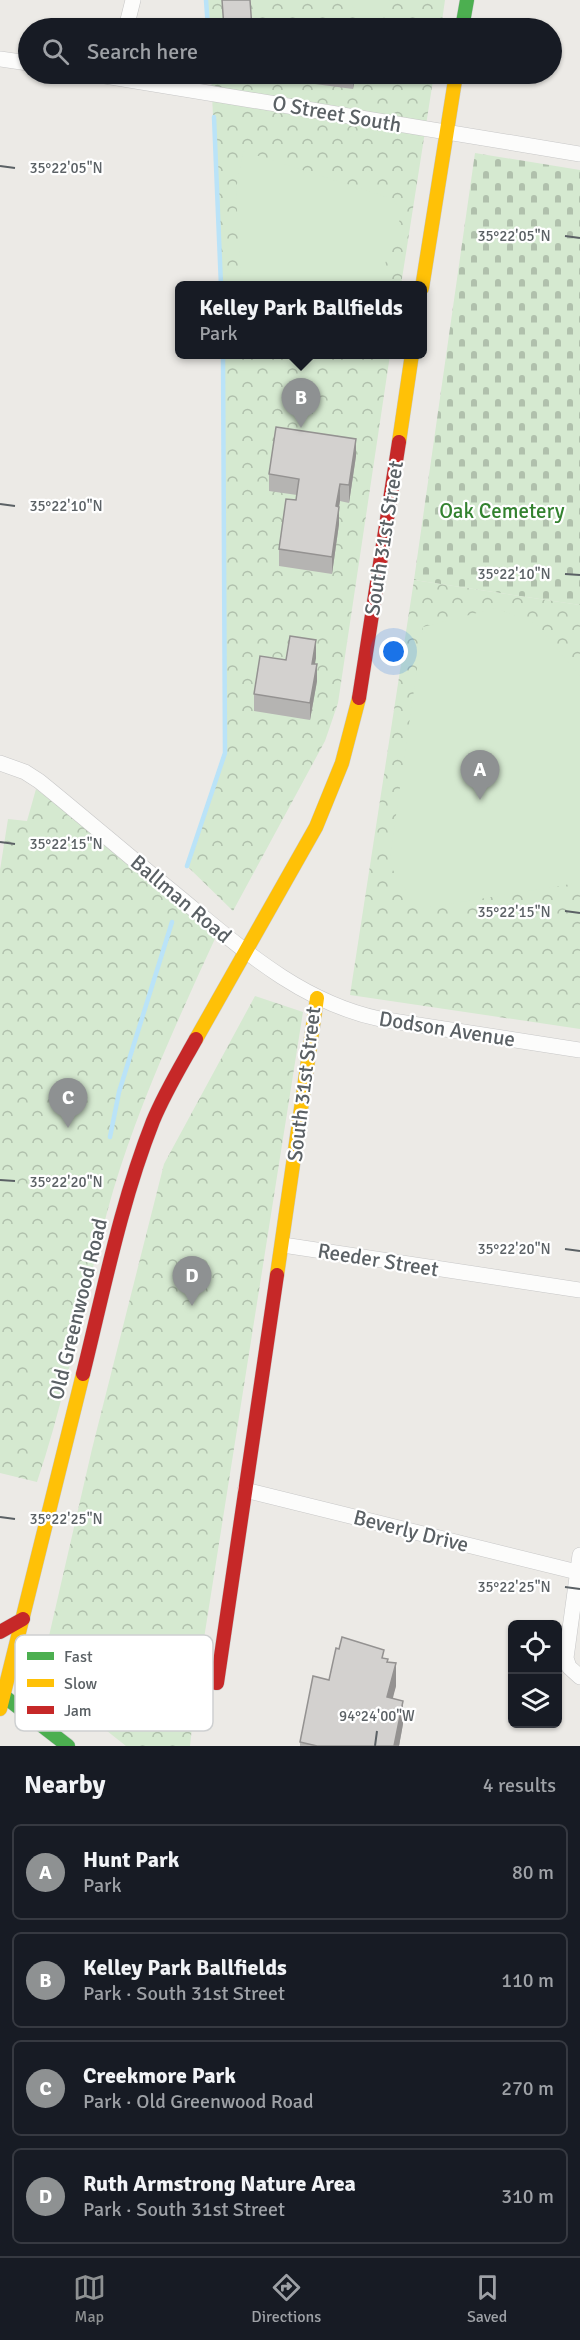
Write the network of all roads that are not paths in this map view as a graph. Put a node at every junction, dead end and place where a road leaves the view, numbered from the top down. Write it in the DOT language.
graph roads {
  1 [pos="133,0"];
  2 [pos="467,0"];
  3 [pos="128,18"];
  4 [pos="464,18"];
  5 [pos="0,59"];
  6 [pos="18,62"];
  7 [pos="175,84"];
  8 [pos="454,84"];
  9 [pos="447,133"];
  10 [pos="580,154"];
  11 [pos="424,281"];
  12 [pos="411,359"];
  13 [pos="0,763"];
  14 [pos="246,952"];
  15 [pos="317,998"];
  16 [pos="580,1050"];
  17 [pos="283,1245"];
  18 [pos="580,1290"];
  19 [pos="245,1490"];
  20 [pos="580,1555"];
  21 [pos="577,1572"];
  22 [pos="23,1619"];
  23 [pos="0,1632"];
  24 [pos="19,1635"];
  25 [pos="15,1648"];
  26 [pos="580,1677"];
  27 [pos="213,1683"];
  28 [pos="1,1699"];
  29 [pos="15,1709"];
  30 [pos="47,1731"];
  31 [pos="68,1746"];
  1 -- 3 [label="street"];
  2 -- 4 [label="main road"];
  5 -- 6 [label="street"];
  7 -- 9 [label="street, O Street South"];
  8 -- 9 [label="main road"];
  9 -- 10 [label="street, O Street South"];
  9 -- 11 [label="main road"];
  12 -- 14 [label="main road, South 31st Street"];
  13 -- 14 [label="street, Ballman Road"];
  14 -- 15 [label="street, South 31st Street"];
  14 -- 22 [label="main road, Old Greenwood Road"];
  15 -- 16 [label="street, Dodson Avenue"];
  15 -- 17 [label="main road, South 31st Street"];
  17 -- 18 [label="street, Reeder Street"];
  17 -- 19 [label="main road, South 31st Street"];
  19 -- 21 [label="street, Beverly Drive"];
  19 -- 27 [label="main road, South 31st Street"];
  20 -- 21 [label="street"];
  21 -- 26 [label="street"];
  22 -- 23 [label="main road"];
  22 -- 24 [label="main road, Old Greenwood Road"];
  25 -- 28 [label="main road, Old Greenwood Road"];
  28 -- 29 [label="main road"];
  30 -- 31 [label="main road"];
}
